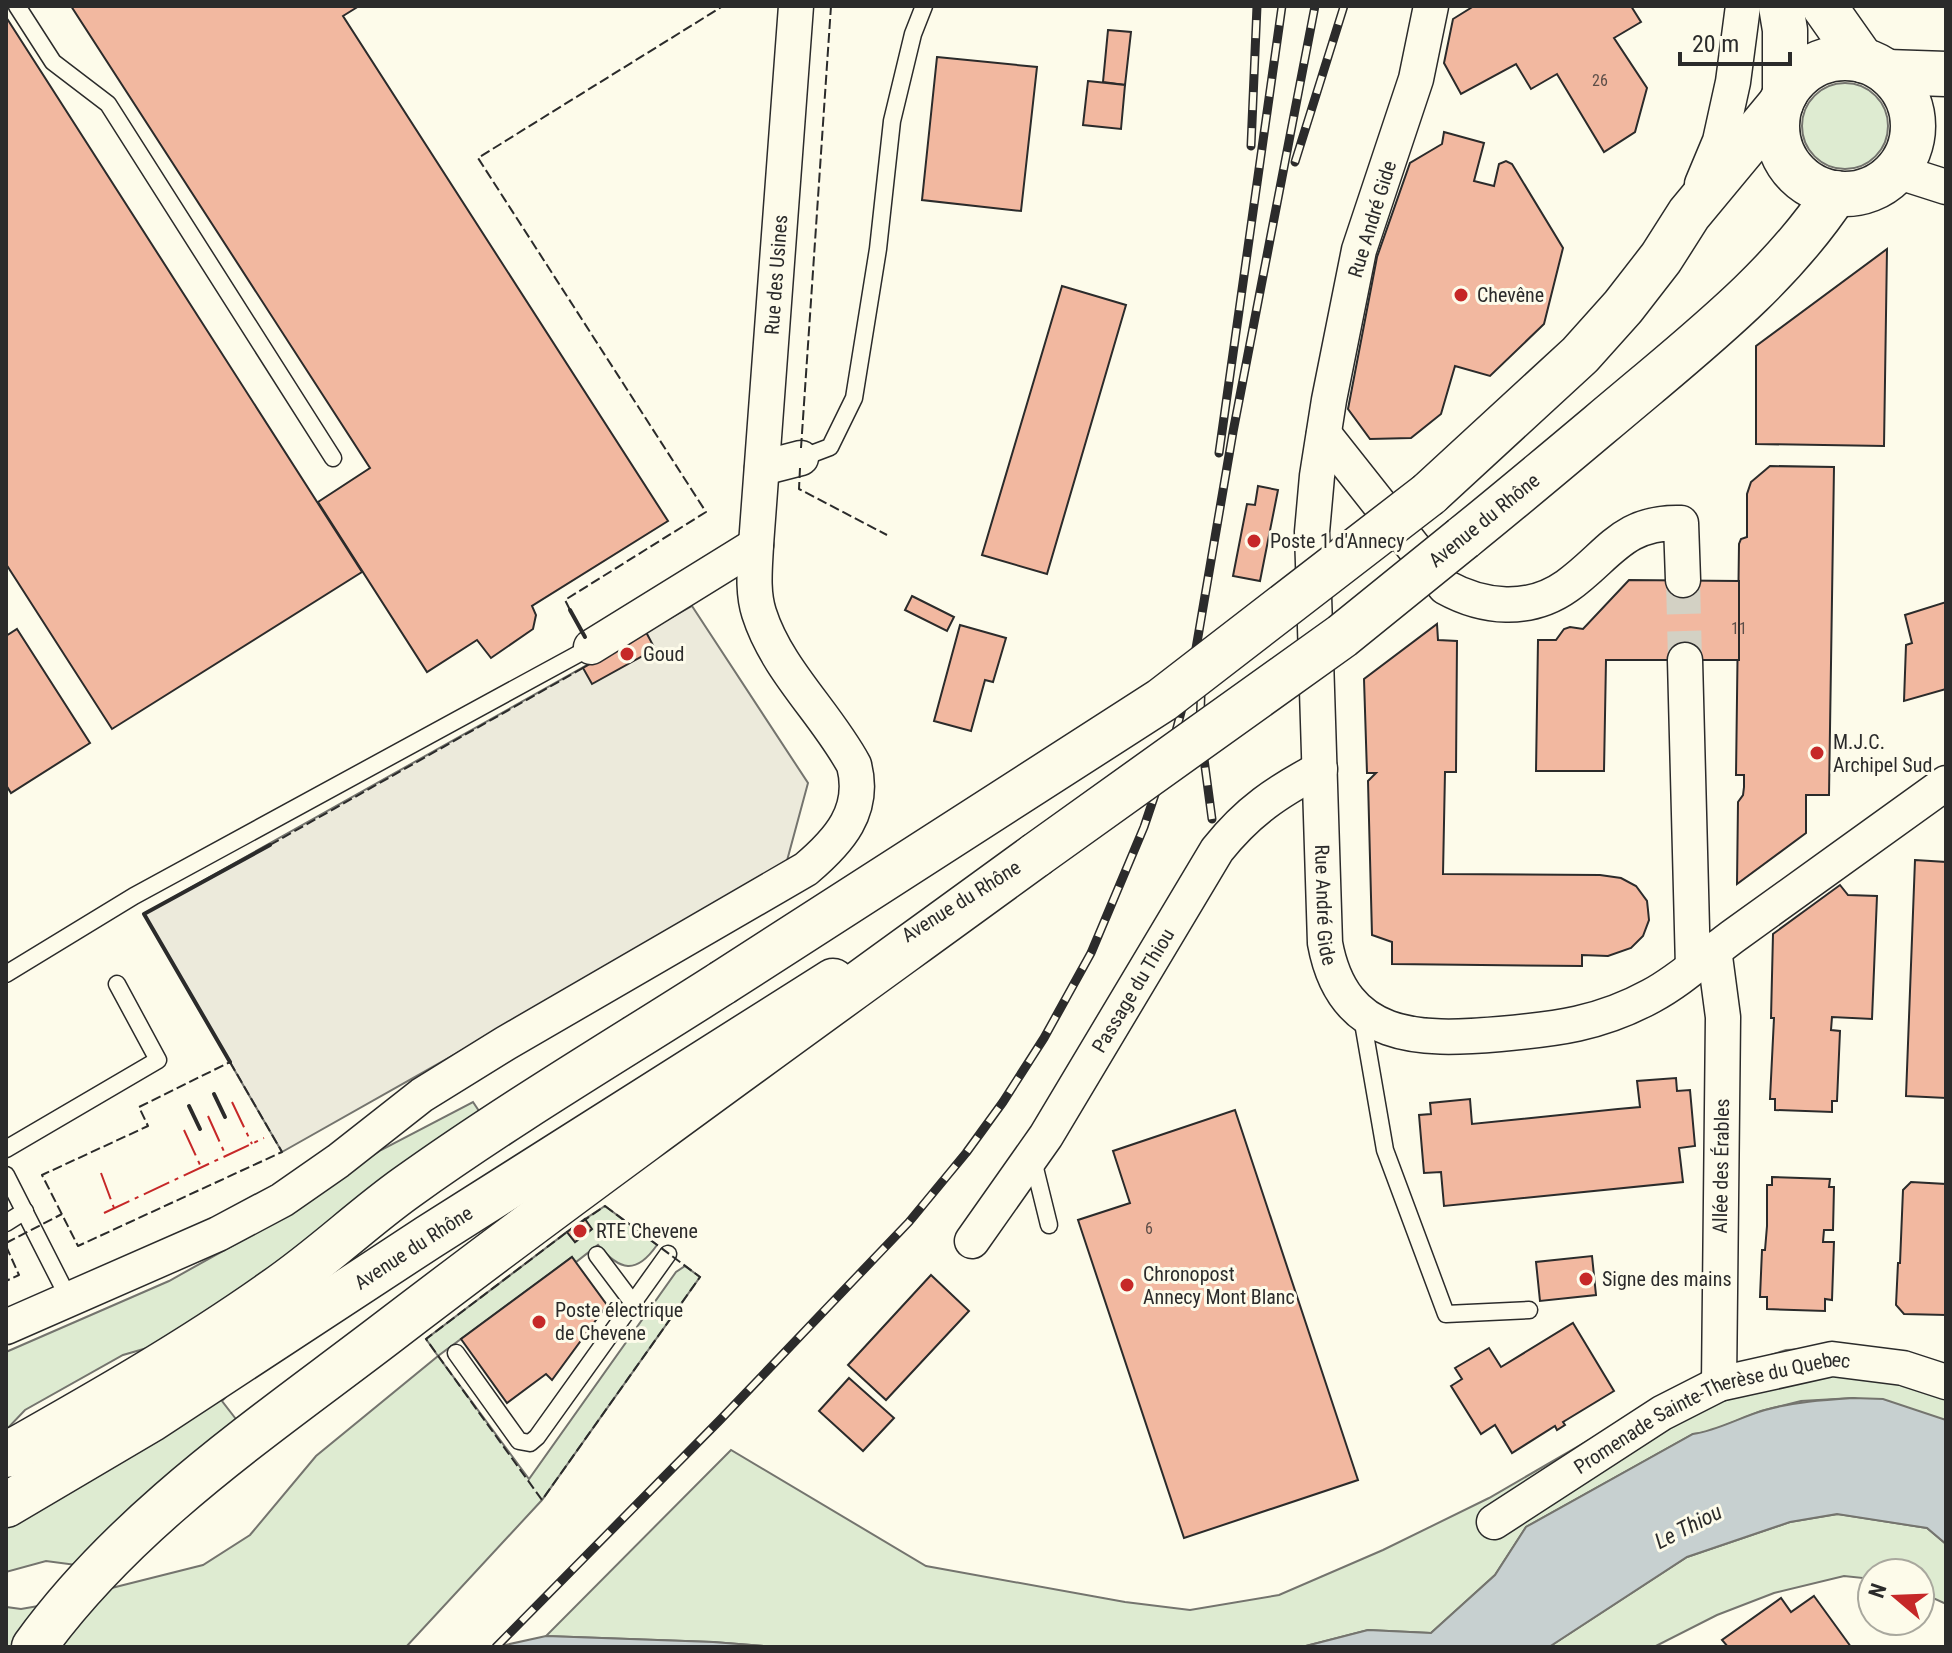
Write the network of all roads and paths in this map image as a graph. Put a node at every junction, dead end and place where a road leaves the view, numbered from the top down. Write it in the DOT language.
graph roads {
  1 [pos="17,6"];
  2 [pos="796,6"];
  3 [pos="924,6"];
  4 [pos="1431,6"];
  5 [pos="1743,6"];
  6 [pos="1781,6"];
  7 [pos="1824,6"];
  8 [pos="1874,66"];
  9 [pos="1946,74"];
  10 [pos="1783,98"];
  11 [pos="1946,134"];
  12 [pos="1901,164"];
  13 [pos="1946,187"];
  14 [pos="1836,193"];
  15 [pos="1689,214"];
  16 [pos="1324,434"];
  17 [pos="333,458"];
  18 [pos="801,458"];
  19 [pos="762,468"];
  20 [pos="756,545"];
  21 [pos="1683,580"];
  22 [pos="591,647"];
  23 [pos="1685,660"];
  24 [pos="1320,769"];
  25 [pos="1946,783"];
  26 [pos="1036,855"];
  27 [pos="1704,958"];
  28 [pos="6,974"];
  29 [pos="117,984"];
  30 [pos="1362,1011"];
  31 [pos="6,1149"];
  32 [pos="1032,1156"];
  33 [pos="6,1175"];
  34 [pos="25,1211"];
  35 [pos="6,1223"];
  36 [pos="1049,1225"];
  37 [pos="972,1241"];
  38 [pos="668,1254"];
  39 [pos="597,1255"];
  40 [pos="69,1299"];
  41 [pos="633,1303"];
  42 [pos="1529,1310"];
  43 [pos="6,1327"];
  44 [pos="456,1353"];
  45 [pos="1946,1382"];
  46 [pos="1719,1384"];
  47 [pos="6,1455"];
  48 [pos="6,1505"];
  49 [pos="1494,1522"];
  50 [pos="34,1647"];
  1 -- 17 [label="lane"];
  2 -- 19 [label="street, Rue des Usines"];
  3 -- 18 [label="lane"];
  4 -- 16 [label="street, Rue André Gide"];
  5 -- 15 [label="street"];
  6 -- 10 [label="main road"];
  7 -- 8 [label="main road"];
  8 -- 9 [label="main road"];
  8 -- 10 [label="main road"];
  8 -- 12 [label="main road"];
  10 -- 14 [label="main road"];
  10 -- 15 [label="main road"];
  11 -- 12 [label="main road"];
  12 -- 13 [label="street"];
  12 -- 14 [label="main road"];
  14 -- 26 [label="main road, Avenue du Rhône, bridge"];
  15 -- 47 [label="main road, bridge"];
  16 -- 21 [label="street"];
  16 -- 24 [label="street, Rue André Gide"];
  18 -- 19 [label="street"];
  19 -- 20 [label="street, Rue des Usines"];
  20 -- 22 [label="street"];
  20 -- 40 [label="street, Rue des Usines"];
  22 -- 28 [label="lane"];
  23 -- 27 [label="street"];
  24 -- 30 [label="street, Rue André Gide"];
  24 -- 32 [label="street, Passage du Thiou"];
  25 -- 27 [label="street, Rue André Gide"];
  26 -- 48 [label="main road, Avenue du Rhône"];
  26 -- 50 [label="main road"];
  27 -- 30 [label="street, Rue André Gide"];
  27 -- 46 [label="street, Allée des Érables"];
  29 -- 31 [label="lane"];
  30 -- 42 [label="lane"];
  32 -- 36 [label="lane"];
  32 -- 37 [label="street, Passage du Thiou"];
  33 -- 34 [label="lane"];
  34 -- 35 [label="lane"];
  34 -- 40 [label="lane"];
  38 -- 41 [label="lane"];
  39 -- 41 [label="lane"];
  40 -- 43 [label="street, Rue des Usines"];
  41 -- 44 [label="lane"];
  45 -- 46 [label="street, Promenade Sainte-Therèse du Quebec"];
  46 -- 49 [label="street, Promenade Sainte-Therèse du Quebec"];
}
